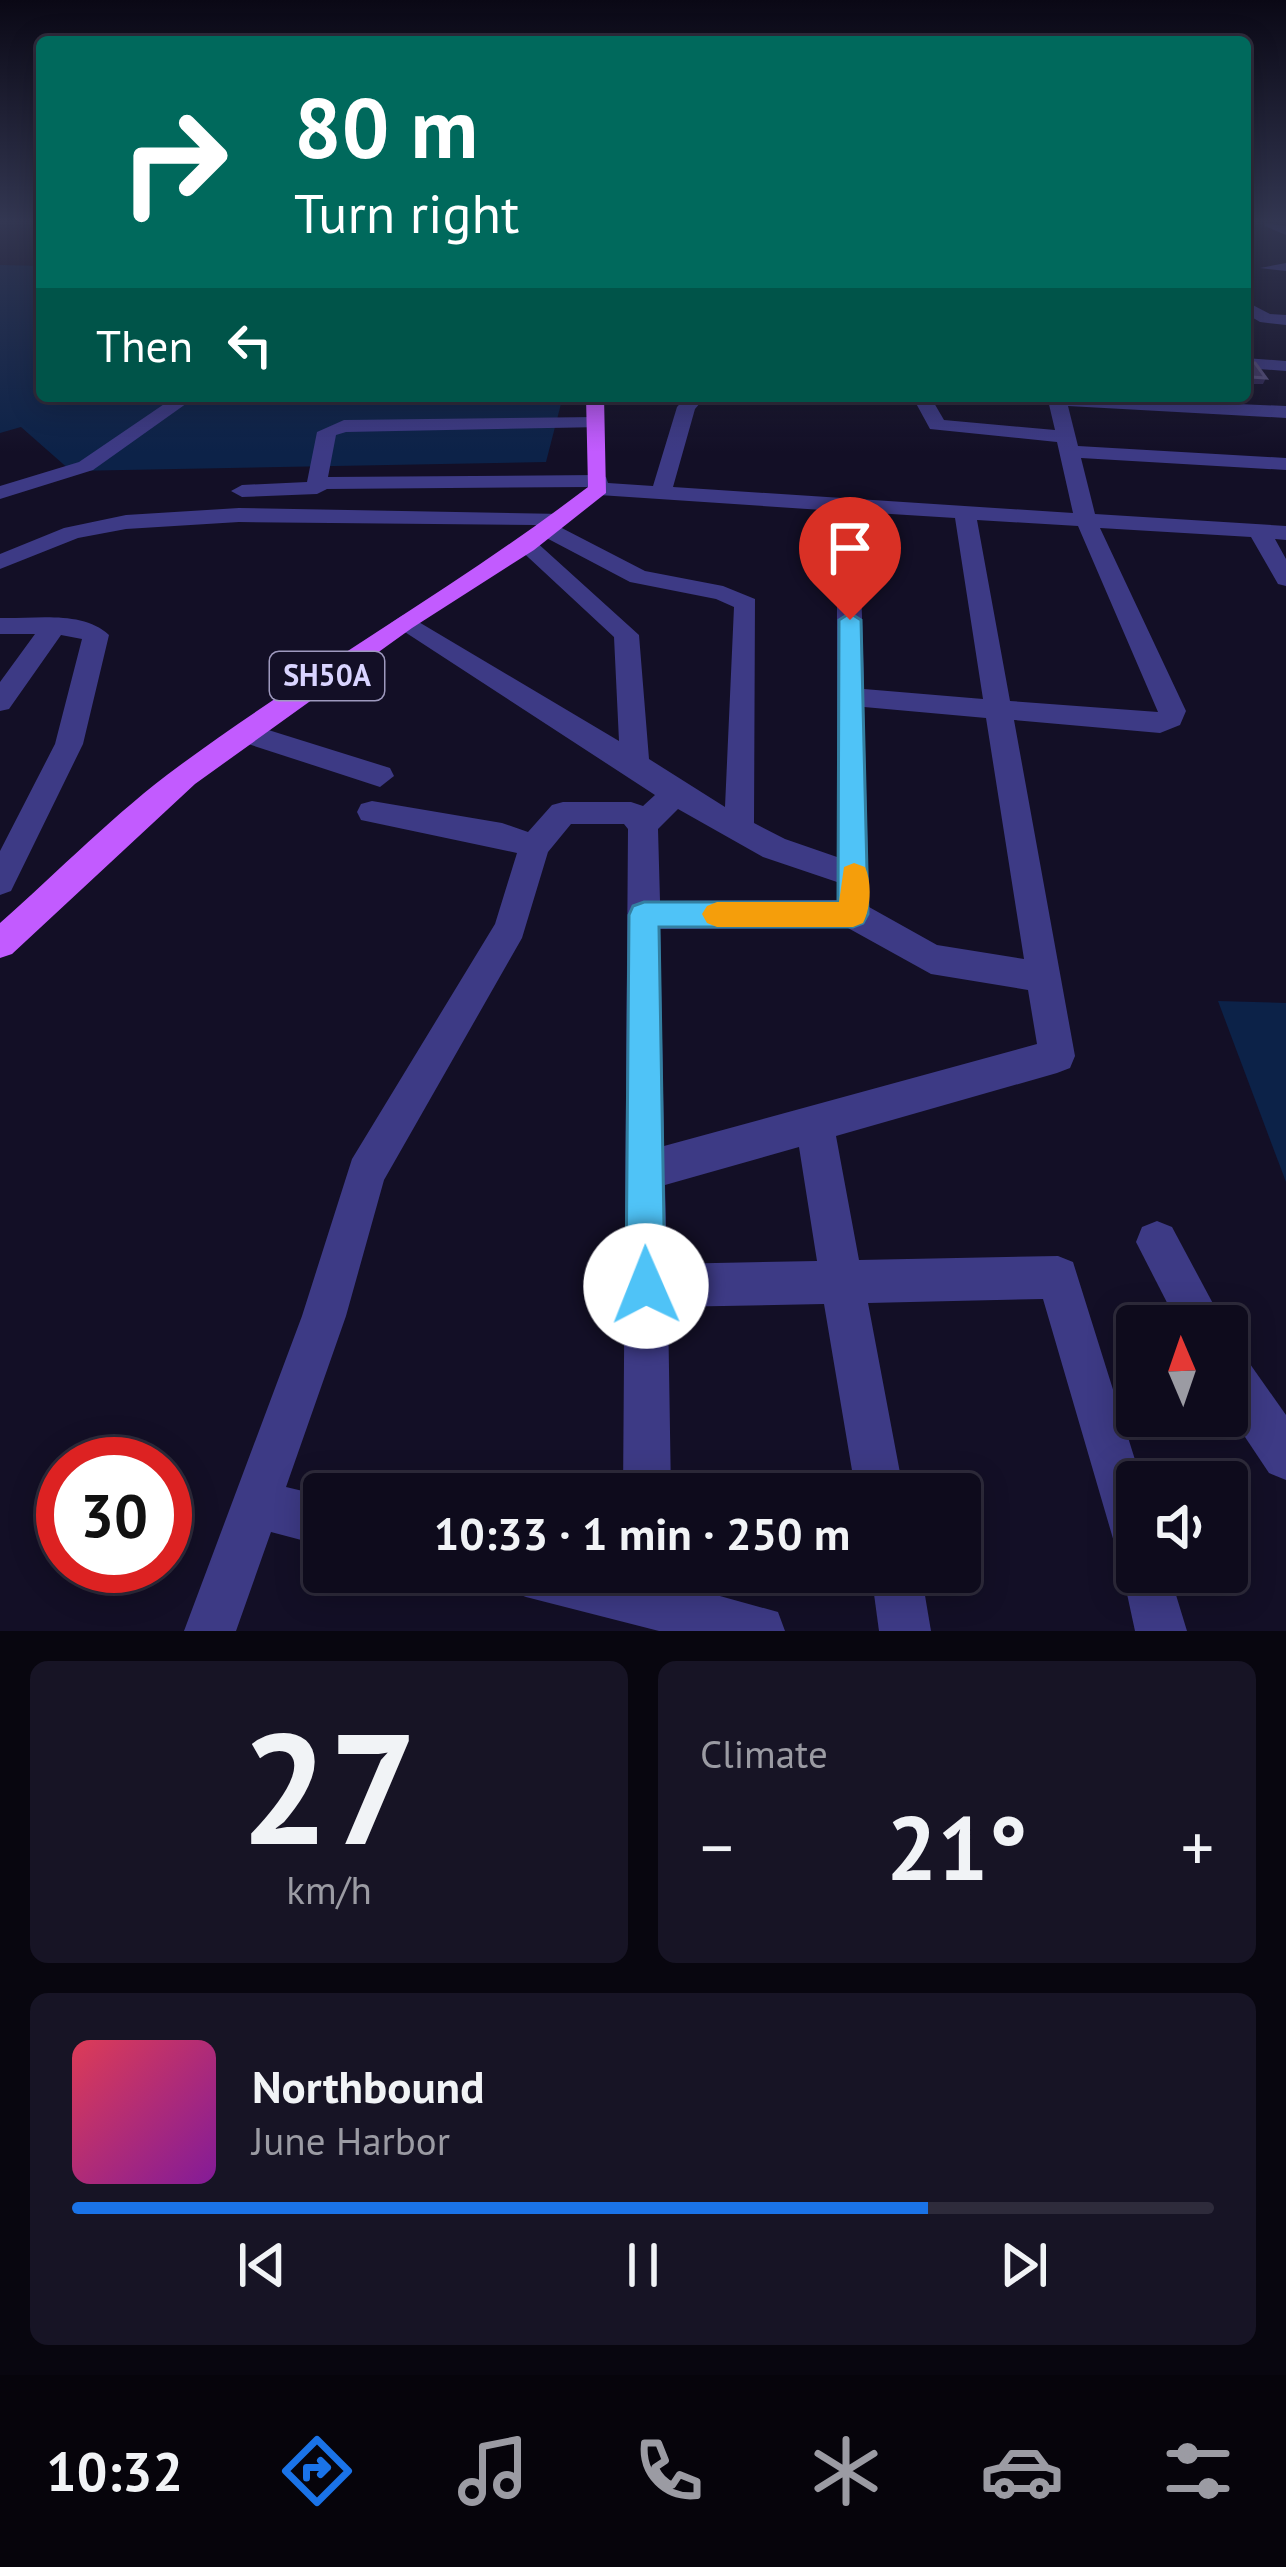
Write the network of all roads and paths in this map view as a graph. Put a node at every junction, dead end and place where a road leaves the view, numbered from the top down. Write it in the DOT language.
graph roads {
  1 [pos="1251,310"];
  2 [pos="1286,320"];
  3 [pos="1251,364"];
  4 [pos="1286,366"];
  5 [pos="179,402"];
  6 [pos="685,402"];
  7 [pos="924,402"];
  8 [pos="1058,402"];
  9 [pos="1122,402"];
  10 [pos="596,410"];
  11 [pos="1286,412"];
  12 [pos="1068,444"];
  13 [pos="1286,464"];
  14 [pos="318,483"];
  15 [pos="599,485"];
  16 [pos="242,490"];
  17 [pos="0,493"];
  18 [pos="661,493"];
  19 [pos="848,504"];
  20 [pos="965,512"];
  21 [pos="1086,520"];
  22 [pos="542,531"];
  23 [pos="1259,531"];
  24 [pos="1286,533"];
  25 [pos="0,562"];
  26 [pos="1286,580"];
  27 [pos="403,623"];
  28 [pos="0,626"];
  29 [pos="54,626"];
  30 [pos="852,697"];
  31 [pos="0,702"];
  32 [pos="1000,712"];
  33 [pos="246,733"];
  34 [pos="635,764"];
  35 [pos="380,776"];
  36 [pos="675,794"];
  37 [pos="373,812"];
  38 [pos="643,825"];
  39 [pos="739,829"];
  40 [pos="533,847"];
  41 [pos="854,875"];
  42 [pos="0,882"];
  43 [pos="853,914"];
  44 [pos="644,915"];
  45 [pos="0,944"];
  46 [pos="1046,978"];
  47 [pos="814,1123"];
  48 [pos="644,1171"];
  49 [pos="1157,1242"];
  50 [pos="838,1282"];
  51 [pos="646,1286"];
  52 [pos="1192,1305"];
  53 [pos="1248,1401"];
  54 [pos="1286,1456"];
  55 [pos="647,1473"];
  56 [pos="876,1473"];
  57 [pos="1116,1477"];
  58 [pos="254,1504"];
  59 [pos="303,1516"];
  60 [pos="662,1593"];
  61 [pos="899,1593"];
  62 [pos="1150,1593"];
  63 [pos="210,1631"];
  64 [pos="759,1631"];
  65 [pos="904,1631"];
  66 [pos="1161,1631"];
  1 -- 2 [label="street"];
  3 -- 4 [label="street"];
  5 -- 17 [label="street"];
  6 -- 18 [label="street"];
  7 -- 12 [label="street"];
  8 -- 12 [label="street"];
  9 -- 11 [label="street"];
  10 -- 14 [label="street"];
  10 -- 15 [label="main road"];
  12 -- 13 [label="street"];
  12 -- 21 [label="street"];
  14 -- 15 [label="street"];
  14 -- 16 [label="street"];
  15 -- 18 [label="street"];
  15 -- 22 [label="main road, SH50A"];
  18 -- 19 [label="street"];
  19 -- 20 [label="street"];
  19 -- 30 [label="street"];
  20 -- 21 [label="street"];
  20 -- 32 [label="street"];
  21 -- 23 [label="street"];
  21 -- 32 [label="street"];
  22 -- 25 [label="street"];
  22 -- 27 [label="main road, SH50A"];
  22 -- 34 [label="street"];
  22 -- 39 [label="street"];
  23 -- 24 [label="street"];
  23 -- 26 [label="street"];
  27 -- 33 [label="main road, SH50A"];
  27 -- 34 [label="street"];
  28 -- 29 [label="street"];
  29 -- 31 [label="street"];
  29 -- 42 [label="street"];
  30 -- 32 [label="street"];
  30 -- 41 [label="street"];
  32 -- 46 [label="street"];
  33 -- 35 [label="street"];
  33 -- 45 [label="main road, SH50A"];
  34 -- 36 [label="street"];
  36 -- 38 [label="street"];
  36 -- 39 [label="street"];
  37 -- 40 [label="street"];
  38 -- 40 [label="street"];
  38 -- 44 [label="street"];
  39 -- 41 [label="street"];
  40 -- 58 [label="street"];
  41 -- 43 [label="street"];
  43 -- 44 [label="street"];
  43 -- 46 [label="street"];
  44 -- 48 [label="street"];
  46 -- 47 [label="street"];
  47 -- 48 [label="street"];
  47 -- 50 [label="street"];
  48 -- 51 [label="street"];
  49 -- 52 [label="street"];
  50 -- 51 [label="street"];
  50 -- 56 [label="street"];
  50 -- 57 [label="street"];
  51 -- 55 [label="street"];
  53 -- 54 [label="street"];
  58 -- 59 [label="street"];
  58 -- 63 [label="street"];
  60 -- 64 [label="street"];
  61 -- 65 [label="street"];
  62 -- 66 [label="street"];
}
